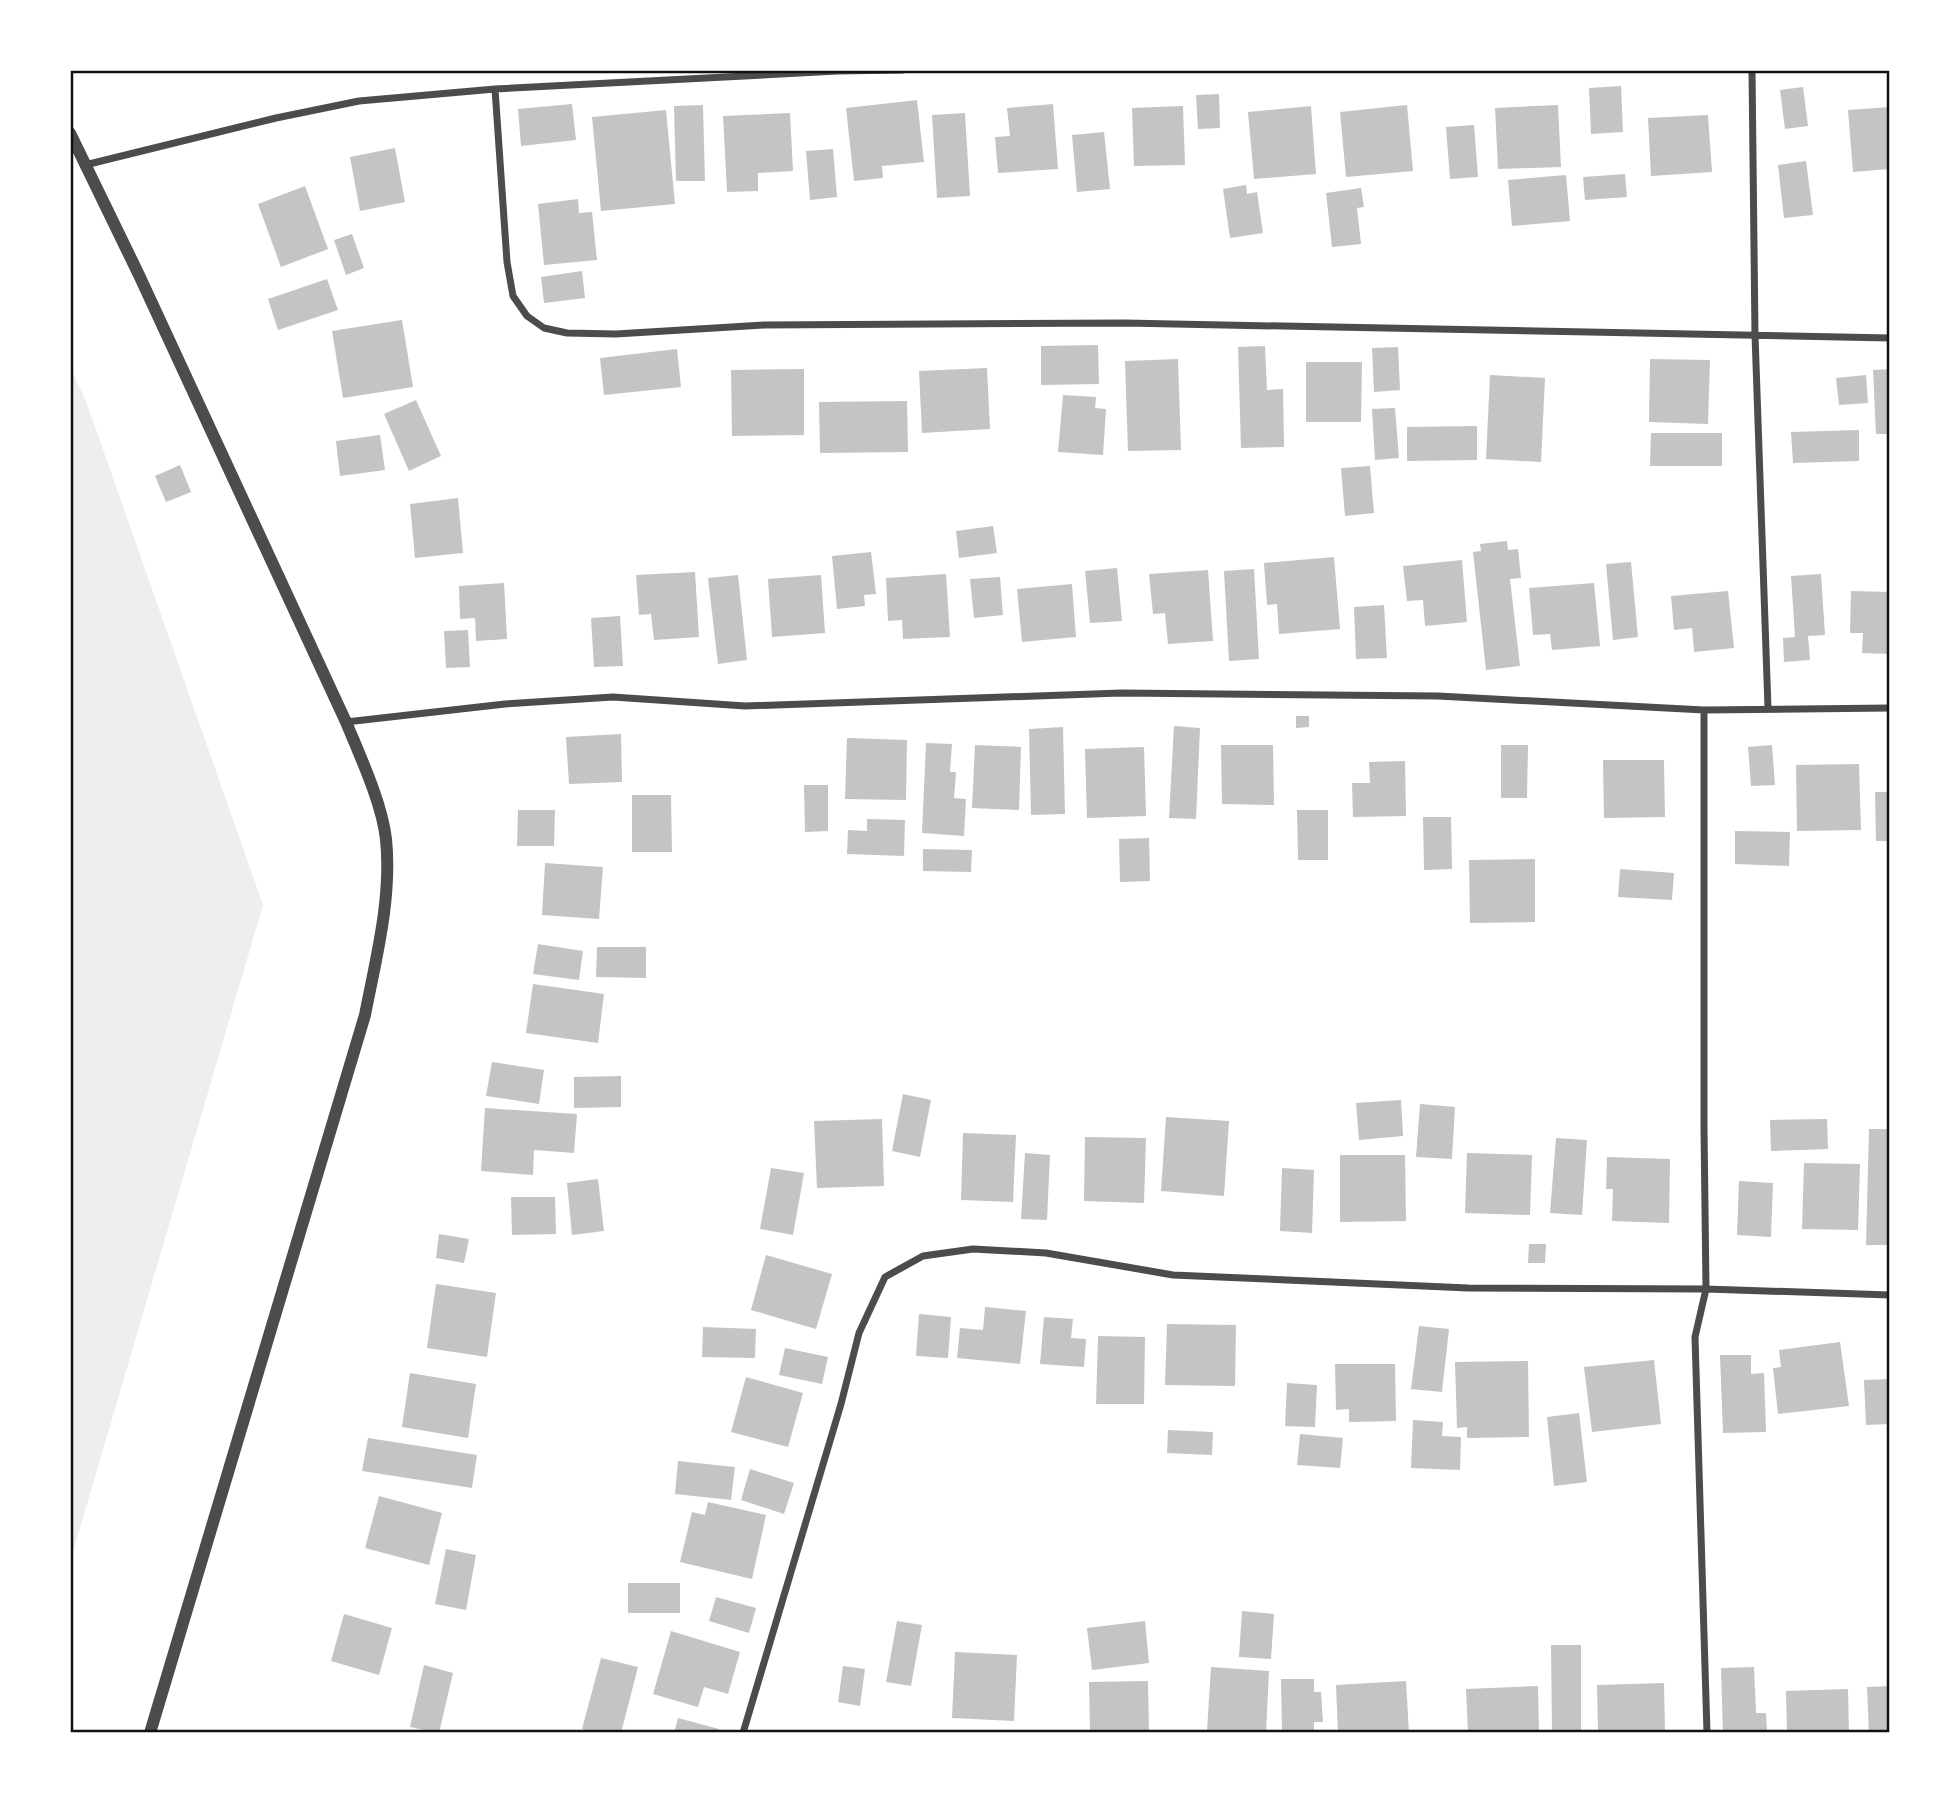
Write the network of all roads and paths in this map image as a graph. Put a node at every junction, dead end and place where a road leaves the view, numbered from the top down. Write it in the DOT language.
graph roads {
  1 [pos="904,70"];
  2 [pos="1752,70"];
  3 [pos="495,89"];
  4 [pos="70,133"];
  5 [pos="85,165"];
  6 [pos="1755,335"];
  7 [pos="1890,338"];
  8 [pos="1768,708"];
  9 [pos="1890,708"];
  10 [pos="1704,710"];
  11 [pos="346,722"];
  12 [pos="1706,1289"];
  13 [pos="1890,1295"];
  14 [pos="150,1733"];
  15 [pos="745,1733"];
  16 [pos="1707,1733"];
  1 -- 3 [label="street"];
  2 -- 6 [label="street"];
  3 -- 5 [label="street"];
  3 -- 6 [label="street"];
  4 -- 5 [label="street"];
  5 -- 11 [label="street"];
  6 -- 7 [label="street"];
  6 -- 8 [label="street"];
  8 -- 9 [label="street"];
  8 -- 10 [label="street"];
  10 -- 11 [label="street"];
  10 -- 12 [label="street"];
  11 -- 14 [label="street"];
  12 -- 13 [label="street"];
  12 -- 15 [label="street"];
  12 -- 16 [label="street"];
}
